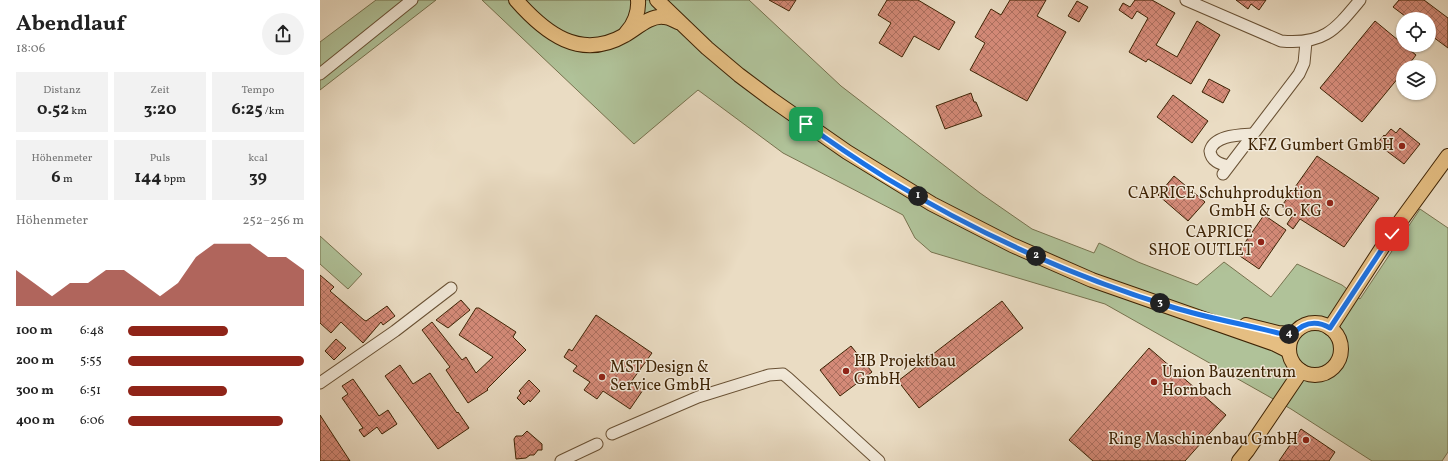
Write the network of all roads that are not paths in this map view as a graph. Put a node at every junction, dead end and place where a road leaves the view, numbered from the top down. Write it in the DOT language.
graph roads {
  1 [pos="412,0"];
  2 [pos="516,0"];
  3 [pos="638,0"];
  4 [pos="657,0"];
  5 [pos="1186,0"];
  6 [pos="1360,0"];
  7 [pos="680,23"];
  8 [pos="624,35"];
  9 [pos="1306,42"];
  10 [pos="320,74"];
  11 [pos="1253,134"];
  12 [pos="1448,156"];
  13 [pos="451,288"];
  14 [pos="1173,308"];
  15 [pos="1330,328"];
  16 [pos="1293,334"];
  17 [pos="1289,351"];
  18 [pos="1301,371"];
  19 [pos="320,383"];
  20 [pos="612,434"];
  21 [pos="597,444"];
  22 [pos="561,461"];
  23 [pos="879,461"];
  24 [pos="1238,461"];
  1 -- 10 [label="street"];
  2 -- 8 [label="main road"];
  3 -- 8 [label="main road"];
  4 -- 7 [label="main road"];
  5 -- 9 [label="street"];
  6 -- 9 [label="street"];
  7 -- 8 [label="main road"];
  7 -- 14 [label="main road"];
  9 -- 11 [label="street"];
  11 -- 11 [label="street"];
  12 -- 15 [label="main road"];
  13 -- 19 [label="street"];
  14 -- 16 [label="main road"];
  14 -- 17 [label="main road"];
  15 -- 16 [label="main road"];
  15 -- 18 [label="main road"];
  16 -- 17 [label="main road"];
  17 -- 18 [label="main road"];
  18 -- 24 [label="main road"];
  20 -- 23 [label="street"];
  21 -- 22 [label="street"];
}
